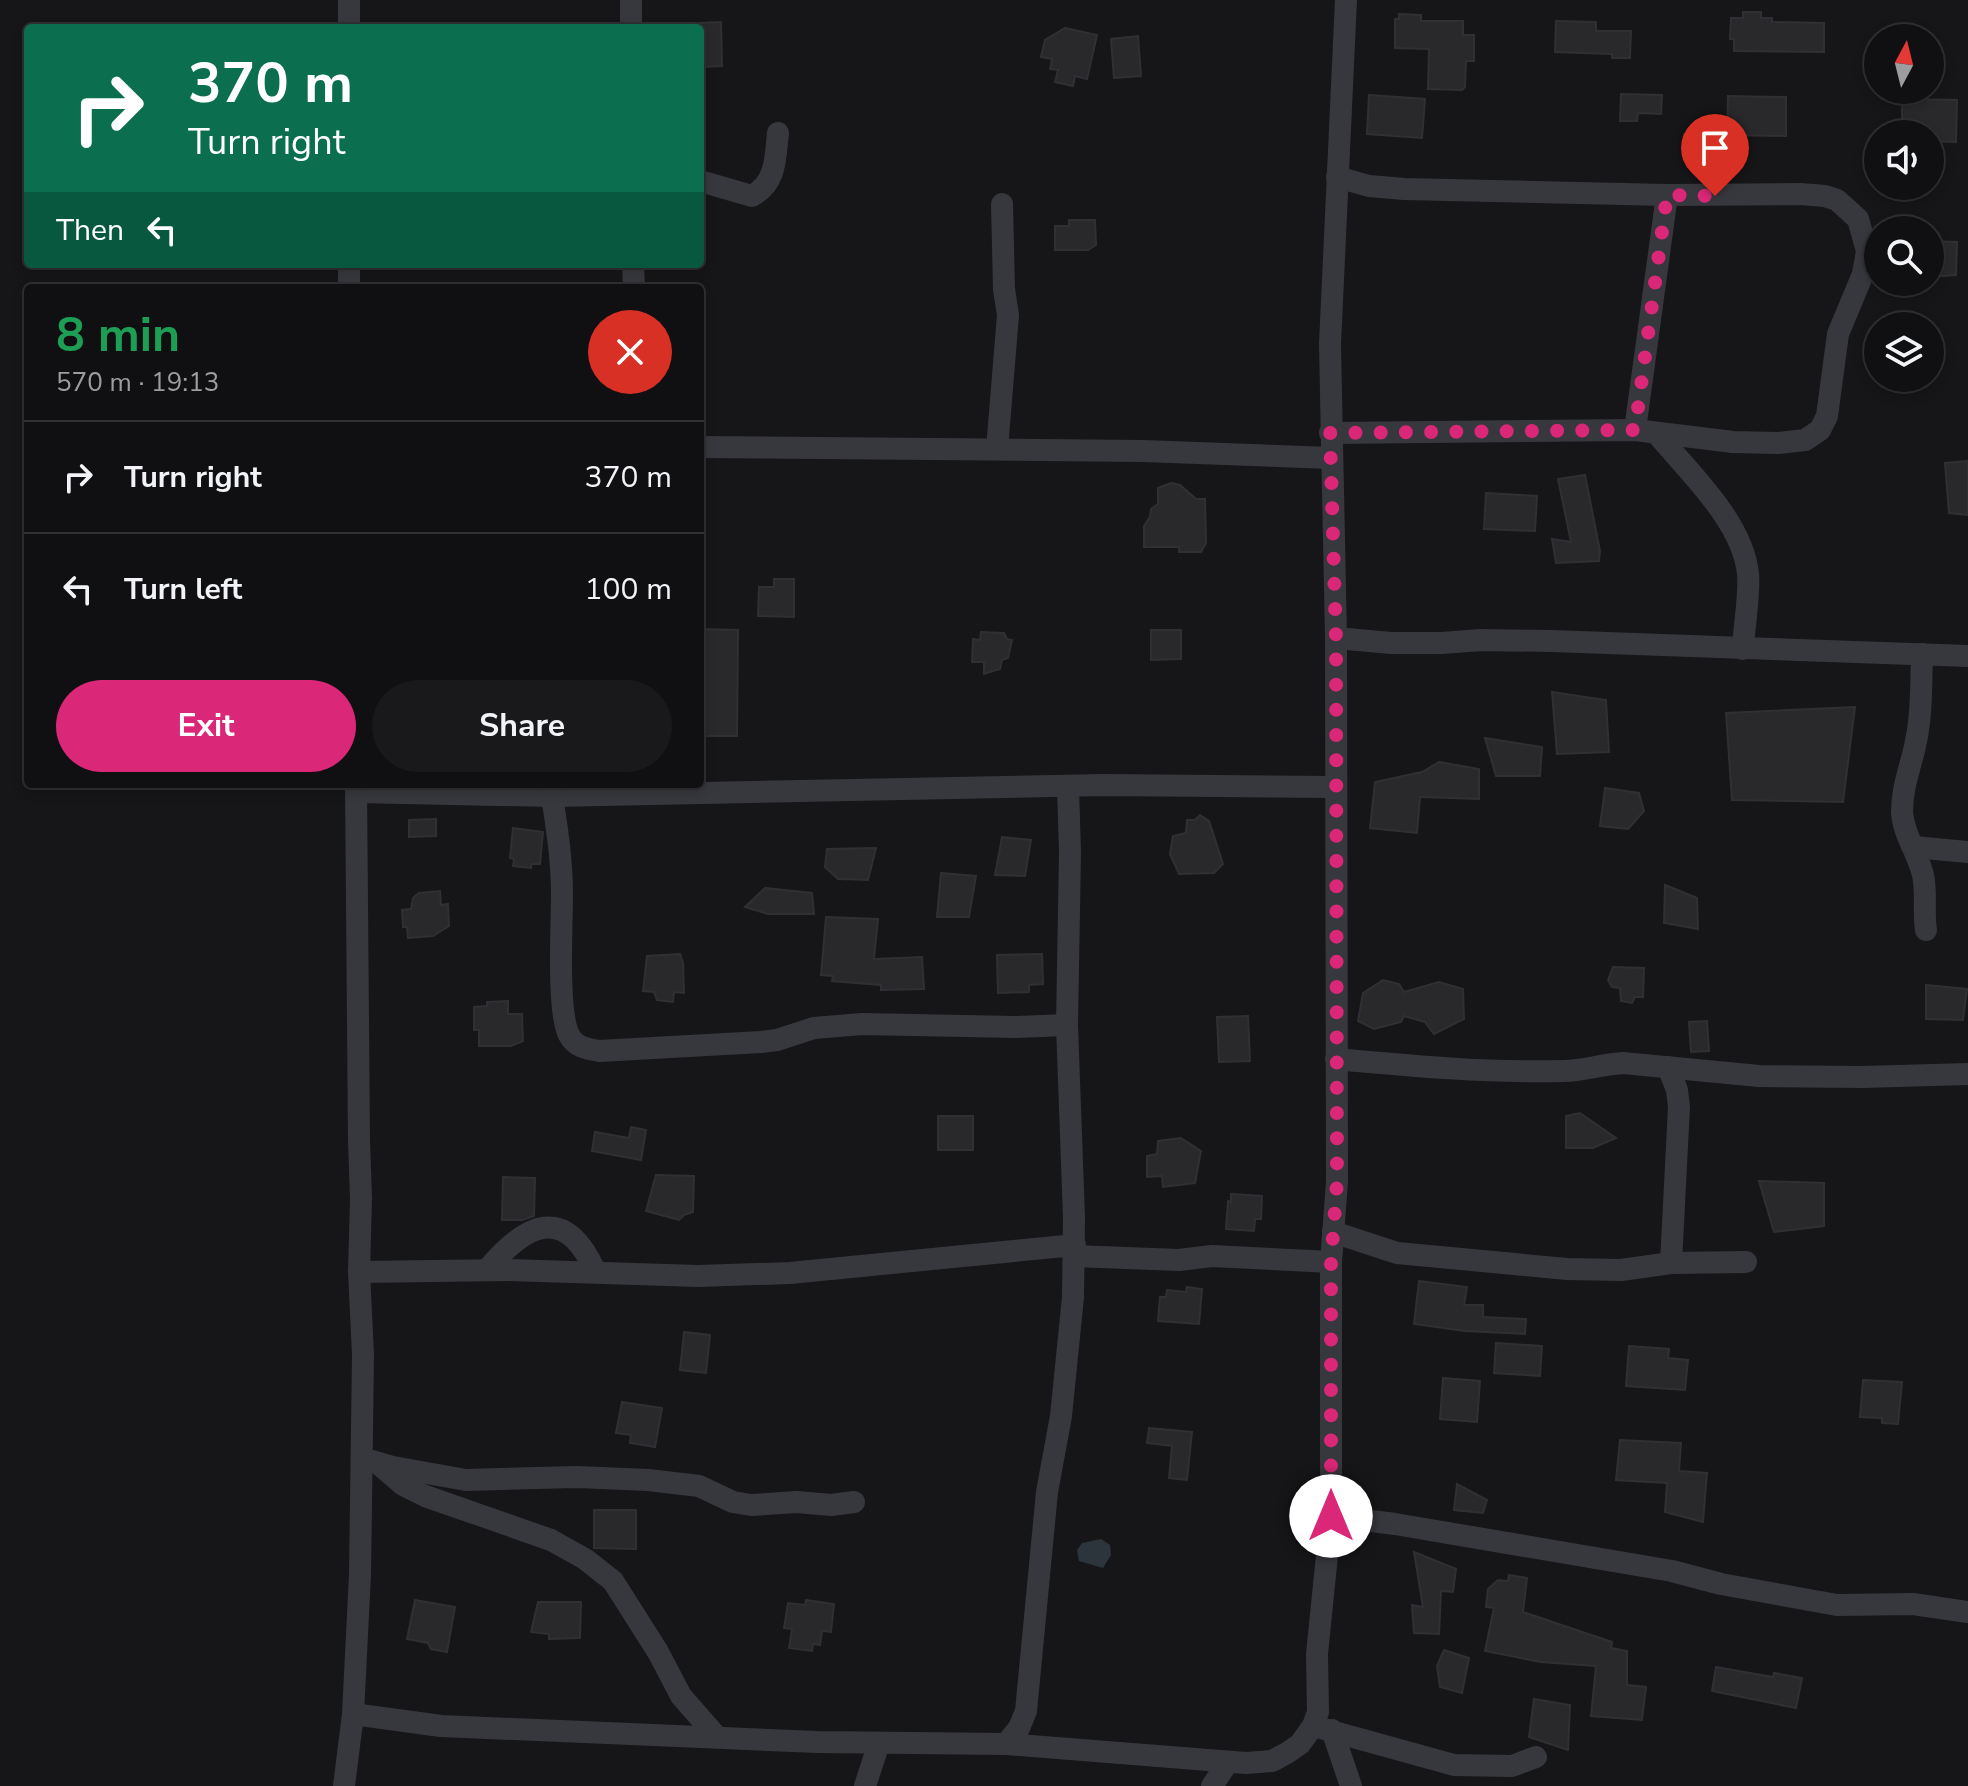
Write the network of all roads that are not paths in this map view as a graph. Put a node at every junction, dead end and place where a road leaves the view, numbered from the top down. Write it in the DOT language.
graph roads {
  1 [pos="349,0"];
  2 [pos="631,0"];
  3 [pos="1346,0"];
  4 [pos="349,24"];
  5 [pos="631,24"];
  6 [pos="778,133"];
  7 [pos="1337,177"];
  8 [pos="704,182"];
  9 [pos="1667,195"];
  10 [pos="1002,204"];
  11 [pos="1646,432"];
  12 [pos="1330,433"];
  13 [pos="704,447"];
  14 [pos="997,449"];
  15 [pos="1331,458"];
  16 [pos="1336,638"];
  17 [pos="1743,649"];
  18 [pos="1922,654"];
  19 [pos="1968,656"];
  20 [pos="1068,787"];
  21 [pos="1335,787"];
  22 [pos="357,788"];
  23 [pos="638,789"];
  24 [pos="552,796"];
  25 [pos="1914,847"];
  26 [pos="1968,852"];
  27 [pos="1926,930"];
  28 [pos="1067,1025"];
  29 [pos="1336,1059"];
  30 [pos="1668,1067"];
  31 [pos="1968,1074"];
  32 [pos="1333,1232"];
  33 [pos="1074,1251"];
  34 [pos="1331,1262"];
  35 [pos="1746,1262"];
  36 [pos="1671,1263"];
  37 [pos="487,1270"];
  38 [pos="595,1271"];
  39 [pos="359,1272"];
  40 [pos="370,1460"];
  41 [pos="854,1502"];
  42 [pos="1331,1516"];
  43 [pos="1968,1612"];
  44 [pos="353,1714"];
  45 [pos="1322,1728"];
  46 [pos="717,1737"];
  47 [pos="879,1743"];
  48 [pos="1006,1744"];
  49 [pos="1536,1757"];
  50 [pos="1228,1762"];
  51 [pos="344,1786"];
  52 [pos="865,1786"];
  53 [pos="1212,1786"];
  54 [pos="1351,1786"];
  1 -- 4 [label="street"];
  2 -- 5 [label="street"];
  3 -- 7 [label="street"];
  6 -- 8 [label="street"];
  7 -- 9 [label="street"];
  7 -- 12 [label="street"];
  9 -- 11 [label="street"];
  9 -- 11 [label="street"];
  10 -- 14 [label="street"];
  11 -- 12 [label="street"];
  11 -- 17 [label="street"];
  12 -- 15 [label="street"];
  13 -- 14 [label="street"];
  14 -- 15 [label="street"];
  15 -- 16 [label="street"];
  16 -- 17 [label="street"];
  16 -- 21 [label="street"];
  17 -- 18 [label="street"];
  18 -- 19 [label="street"];
  18 -- 25 [label="street"];
  20 -- 21 [label="street"];
  20 -- 23 [label="street"];
  20 -- 28 [label="street"];
  21 -- 29 [label="street"];
  22 -- 24 [label="street"];
  22 -- 39 [label="street"];
  23 -- 24 [label="street"];
  24 -- 28 [label="street"];
  25 -- 26 [label="street"];
  25 -- 27 [label="street"];
  28 -- 33 [label="street"];
  29 -- 30 [label="street"];
  29 -- 32 [label="street"];
  30 -- 31 [label="street"];
  30 -- 36 [label="street"];
  32 -- 34 [label="street"];
  32 -- 36 [label="street"];
  33 -- 34 [label="street"];
  33 -- 38 [label="street"];
  33 -- 48 [label="street"];
  34 -- 42 [label="street"];
  35 -- 36 [label="street"];
  37 -- 38 [label="street"];
  37 -- 38 [label="street"];
  37 -- 39 [label="street"];
  39 -- 40 [label="street"];
  40 -- 41 [label="street"];
  40 -- 44 [label="street"];
  40 -- 46 [label="street"];
  42 -- 43 [label="street"];
  42 -- 45 [label="street"];
  44 -- 46 [label="street"];
  44 -- 51 [label="street"];
  45 -- 49 [label="street"];
  45 -- 50 [label="street"];
  45 -- 54 [label="street"];
  46 -- 47 [label="street"];
  47 -- 48 [label="street"];
  47 -- 52 [label="street"];
  48 -- 50 [label="street"];
  50 -- 53 [label="street"];
}
